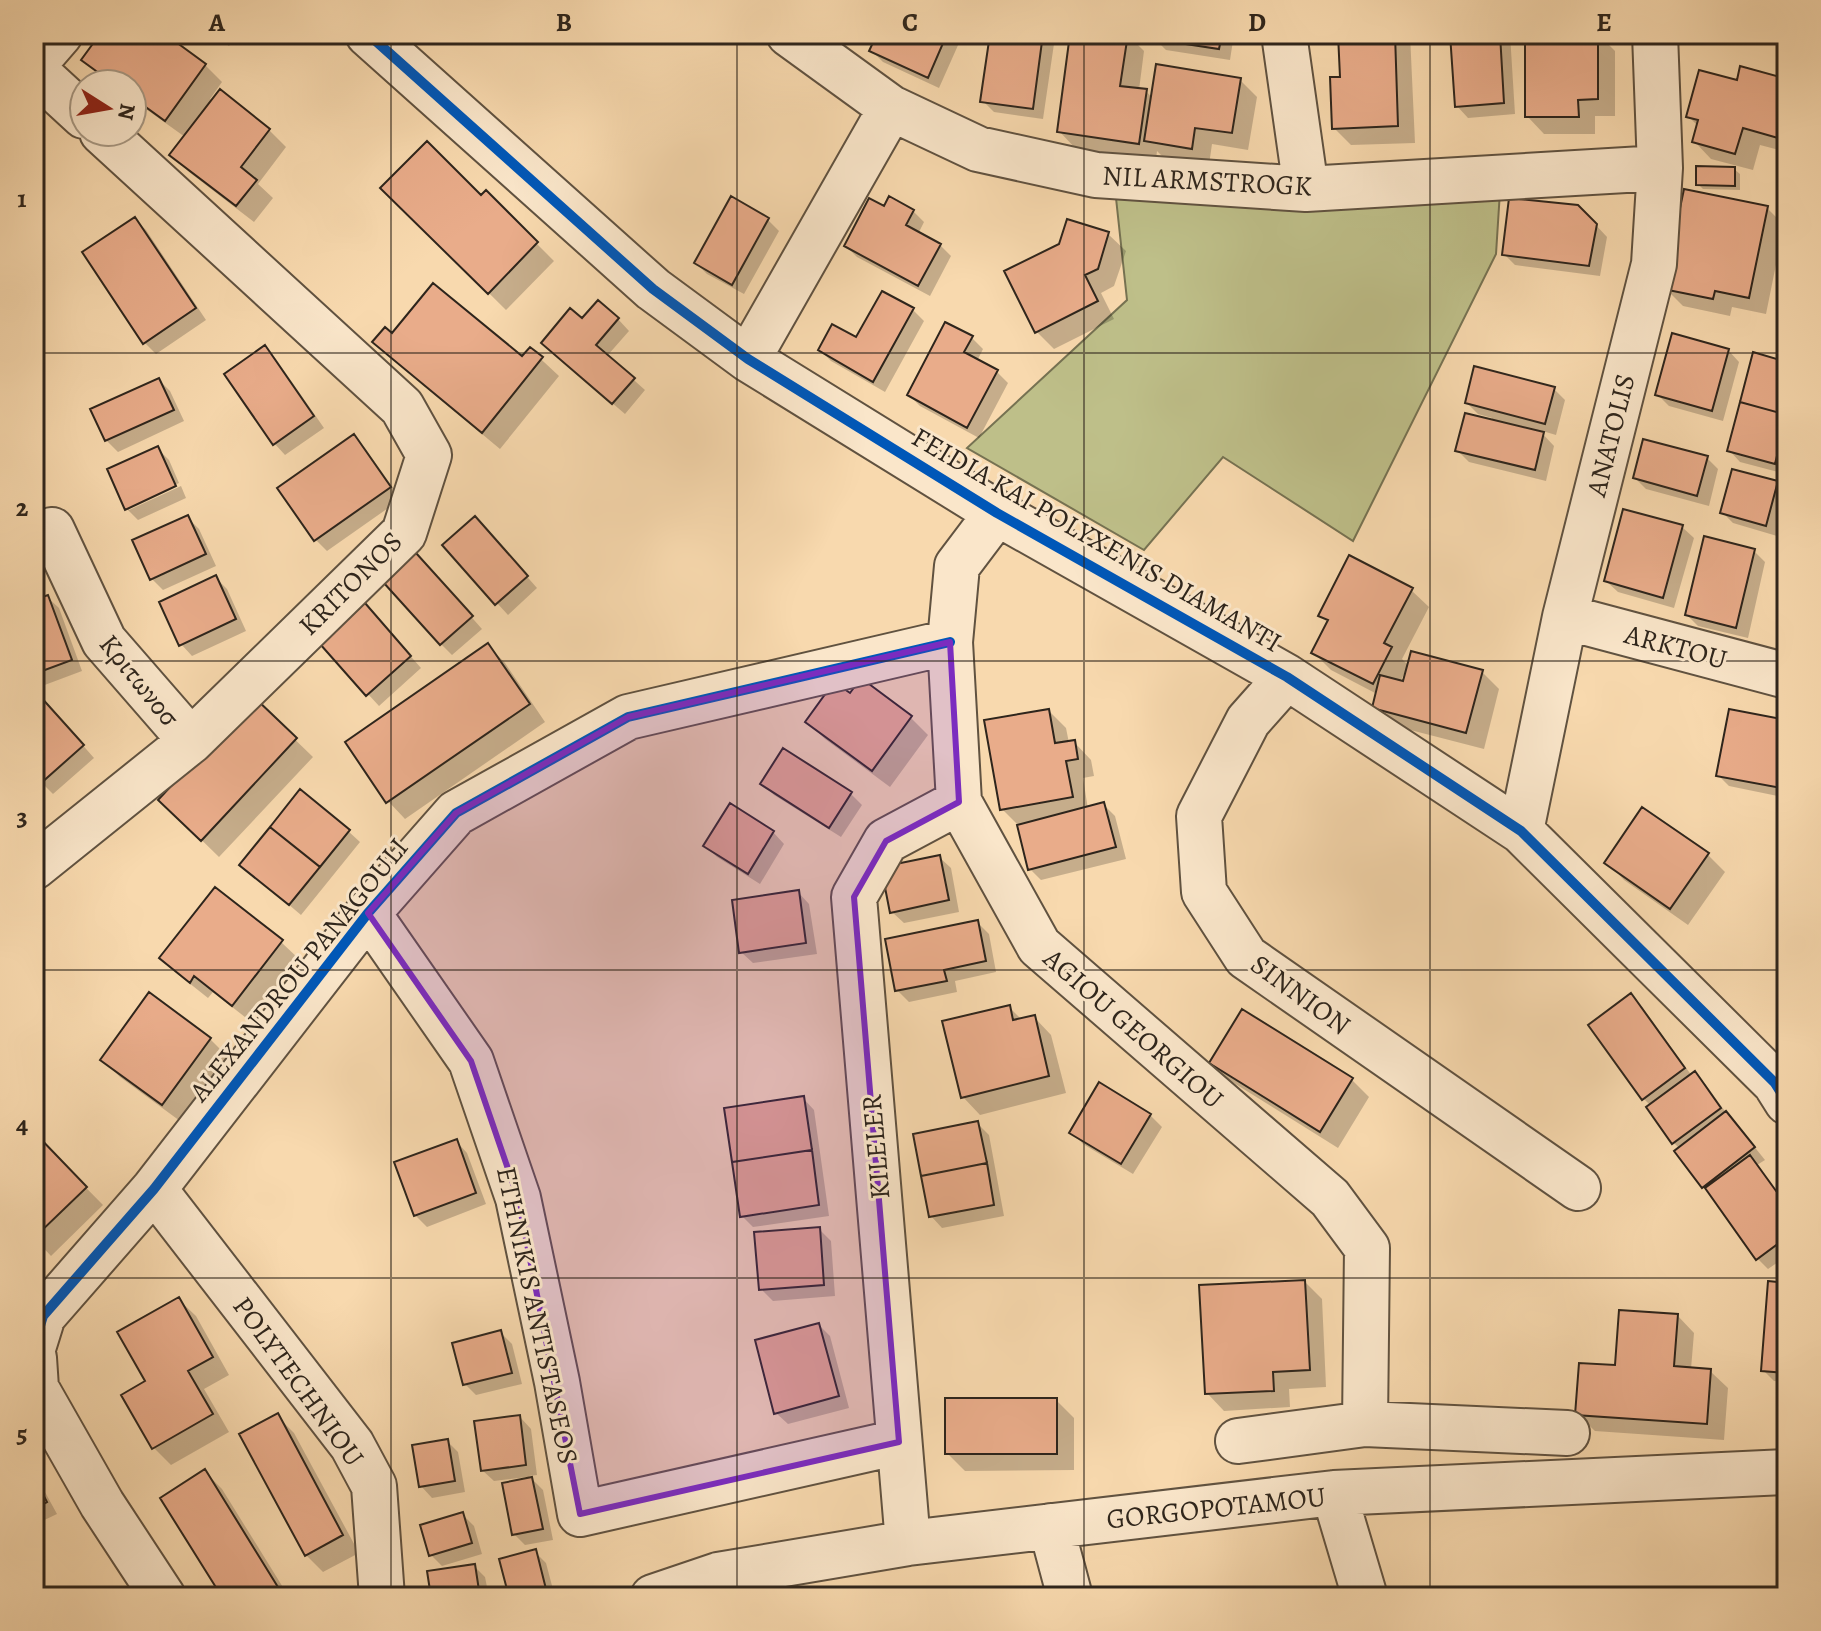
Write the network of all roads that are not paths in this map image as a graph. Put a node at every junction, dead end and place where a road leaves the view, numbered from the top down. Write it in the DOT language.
graph roads {
  1 [pos="60,34"];
  2 [pos="368,34"];
  3 [pos="789,34"];
  4 [pos="1284,34"];
  5 [pos="1655,34"];
  6 [pos="34,67"];
  7 [pos="68,100"];
  8 [pos="891,108"];
  9 [pos="119,148"];
  10 [pos="1660,168"];
  11 [pos="1306,189"];
  12 [pos="748,359"];
  13 [pos="997,513"];
  14 [pos="52,530"];
  15 [pos="1565,617"];
  16 [pos="950,642"];
  17 [pos="1787,676"];
  18 [pos="1287,677"];
  19 [pos="191,741"];
  20 [pos="959,802"];
  21 [pos="1521,831"];
  22 [pos="34,867"];
  23 [pos="368,913"];
  24 [pos="1787,1102"];
  25 [pos="1578,1188"];
  26 [pos="154,1189"];
  27 [pos="34,1345"];
  28 [pos="34,1358"];
  29 [pos="1365,1424"];
  30 [pos="1567,1433"];
  31 [pos="1238,1441"];
  32 [pos="899,1442"];
  33 [pos="1787,1472"];
  34 [pos="1334,1493"];
  35 [pos="1051,1526"];
  36 [pos="908,1543"];
  37 [pos="163,1597"];
  38 [pos="383,1597"];
  39 [pos="653,1597"];
  40 [pos="1070,1597"];
  41 [pos="1365,1597"];
  1 -- 6 [label="street"];
  2 -- 12 [label="street, FEIDIA KAI POLYXENIS DIAMANTI"];
  3 -- 8 [label="street, NIL ARMSTROGK"];
  4 -- 11 [label="street"];
  5 -- 10 [label="street, ANATOLIS"];
  6 -- 7 [label="street"];
  8 -- 11 [label="street, NIL ARMSTROGK"];
  8 -- 12 [label="street"];
  9 -- 19 [label="street, KRITONOS"];
  10 -- 11 [label="street, NIL ARMSTROGK"];
  10 -- 15 [label="street, ANATOLIS"];
  12 -- 13 [label="street, FEIDIA KAI POLYXENIS DIAMANTI"];
  13 -- 16 [label="street, AGIOU GEORGIOU"];
  13 -- 18 [label="street, FEIDIA KAI POLYXENIS DIAMANTI"];
  14 -- 19 [label="street, Κριτωνοσ"];
  15 -- 17 [label="street, ARKTOU"];
  15 -- 21 [label="street, ANATOLIS"];
  16 -- 20 [label="street, AGIOU GEORGIOU"];
  16 -- 23 [label="street, ALEXANDROU PANAGOULI"];
  18 -- 21 [label="street, FEIDIA KAI POLYXENIS DIAMANTI"];
  18 -- 25 [label="street, SINNION"];
  19 -- 22 [label="street, KRITONOS"];
  20 -- 29 [label="street, AGIOU GEORGIOU"];
  20 -- 32 [label="street, KILELER"];
  21 -- 24 [label="street, FEIDIA KAI POLYXENIS DIAMANTI"];
  23 -- 26 [label="street, ALEXANDROU PANAGOULI"];
  23 -- 32 [label="street, ETHNIKIS ANTISTASEOS"];
  26 -- 27 [label="street, ALEXANDROU PANAGOULI"];
  26 -- 38 [label="street, POLYTECHNIOU"];
  28 -- 37 [label="street"];
  29 -- 30 [label="street"];
  29 -- 31 [label="street"];
  32 -- 36 [label="street, KILELER"];
  33 -- 34 [label="street, GORGOPOTAMOU"];
  34 -- 35 [label="street, GORGOPOTAMOU"];
  34 -- 41 [label="street"];
  35 -- 36 [label="street, GORGOPOTAMOU"];
  35 -- 40 [label="street"];
  36 -- 39 [label="street, GORGOPOTAMOU"];
}
